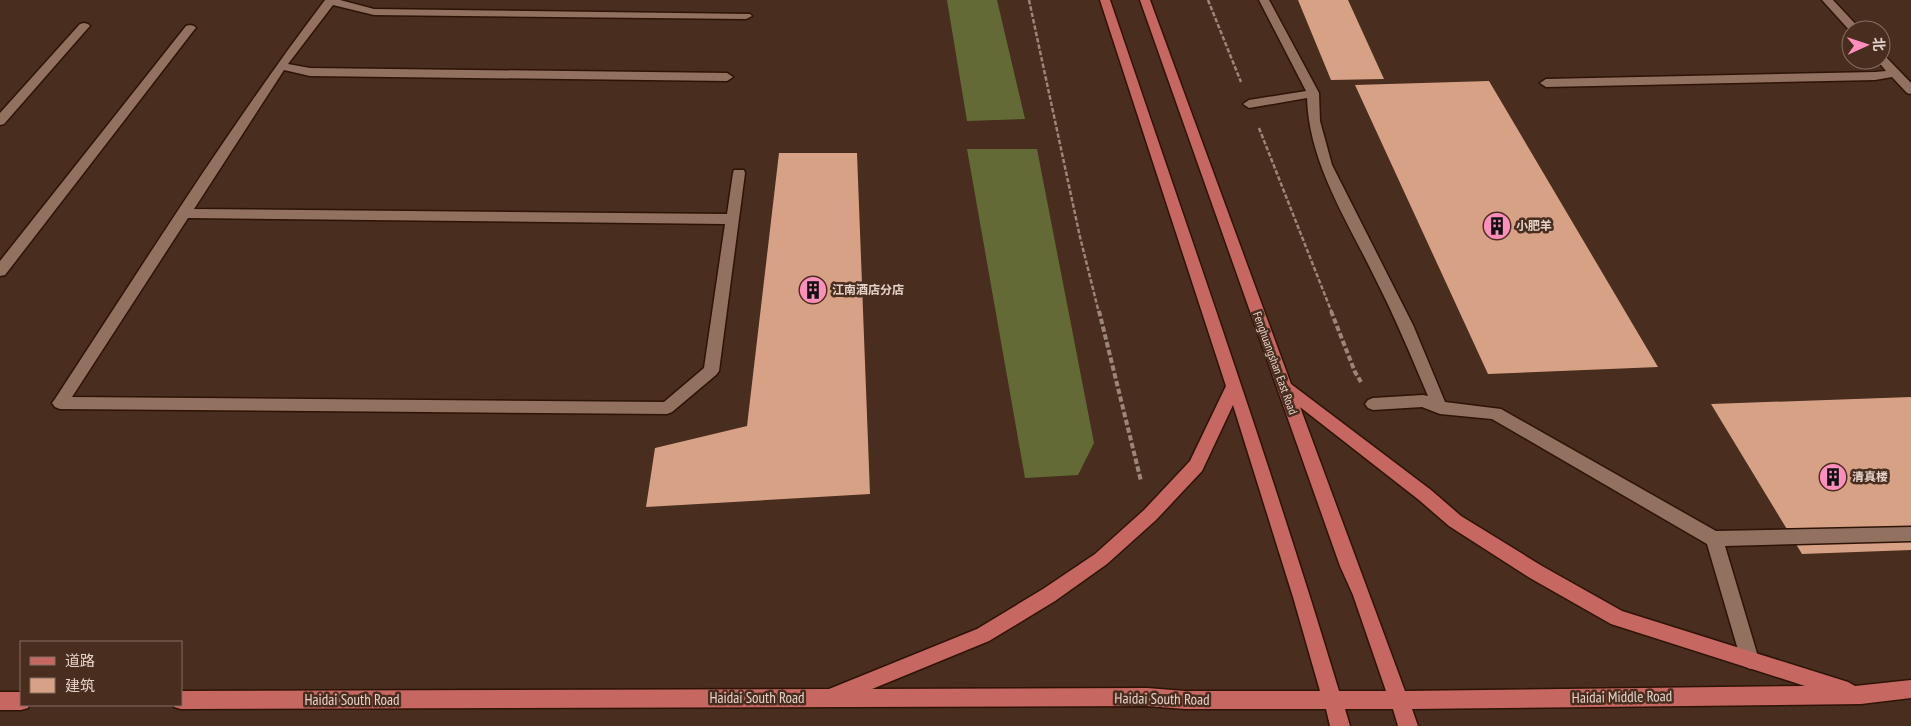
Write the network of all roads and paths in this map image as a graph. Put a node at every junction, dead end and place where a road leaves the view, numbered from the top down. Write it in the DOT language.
graph roads {
  1 [pos="331,0"];
  2 [pos="1028,0"];
  3 [pos="1105,0"];
  4 [pos="1145,0"];
  5 [pos="1208,0"];
  6 [pos="1264,0"];
  7 [pos="1827,0"];
  8 [pos="746,16"];
  9 [pos="1846,20"];
  10 [pos="84,26"];
  11 [pos="190,28"];
  12 [pos="281,66"];
  13 [pos="1891,69"];
  14 [pos="1895,73"];
  15 [pos="727,77"];
  16 [pos="1546,83"];
  17 [pos="1911,90"];
  18 [pos="1314,93"];
  19 [pos="1249,104"];
  20 [pos="0,121"];
  21 [pos="739,173"];
  22 [pos="184,213"];
  23 [pos="734,219"];
  24 [pos="0,271"];
  25 [pos="1234,386"];
  26 [pos="1283,386"];
  27 [pos="1373,404"];
  28 [pos="1440,408"];
  29 [pos="1150,515"];
  30 [pos="1911,534"];
  31 [pos="1714,539"];
  32 [pos="1750,660"];
  33 [pos="1911,689"];
  34 [pos="1861,695"];
  35 [pos="827,698"];
  36 [pos="1332,699"];
  37 [pos="182,700"];
  38 [pos="1398,700"];
  39 [pos="0,701"];
  40 [pos="20,701"];
  41 [pos="1340,726"];
  42 [pos="1408,726"];
  1 -- 8 [label="street"];
  1 -- 12 [label="street"];
  2 -- 29 [label="path"];
  3 -- 25 [label="main road"];
  4 -- 26 [label="main road, Fenghuangshan East Road"];
  5 -- 19 [label="path"];
  6 -- 18 [label="street"];
  7 -- 9 [label="street"];
  10 -- 20 [label="street"];
  11 -- 24 [label="street"];
  12 -- 15 [label="street"];
  12 -- 22 [label="street"];
  13 -- 14 [label="street"];
  14 -- 16 [label="street"];
  14 -- 17 [label="street"];
  18 -- 19 [label="street"];
  18 -- 28 [label="street"];
  19 -- 27 [label="path"];
  21 -- 23 [label="street"];
  22 -- 23 [label="street"];
  22 -- 23 [label="street"];
  25 -- 29 [label="main road"];
  25 -- 36 [label="main road"];
  26 -- 32 [label="main road"];
  26 -- 38 [label="main road, Fenghuangshan East Road"];
  27 -- 28 [label="street"];
  28 -- 31 [label="street"];
  29 -- 35 [label="main road"];
  30 -- 31 [label="street"];
  31 -- 32 [label="street"];
  32 -- 34 [label="main road"];
  33 -- 34 [label="main road, Haidai Middle Road"];
  34 -- 38 [label="main road, Haidai Middle Road"];
  35 -- 36 [label="main road, Haidai South Road"];
  35 -- 37 [label="main road, Haidai South Road"];
  36 -- 38 [label="main road, Haidai Middle Road"];
  36 -- 41 [label="main road"];
  38 -- 42 [label="main road, Fenghuangshan East Road"];
  39 -- 40 [label="main road"];
}
